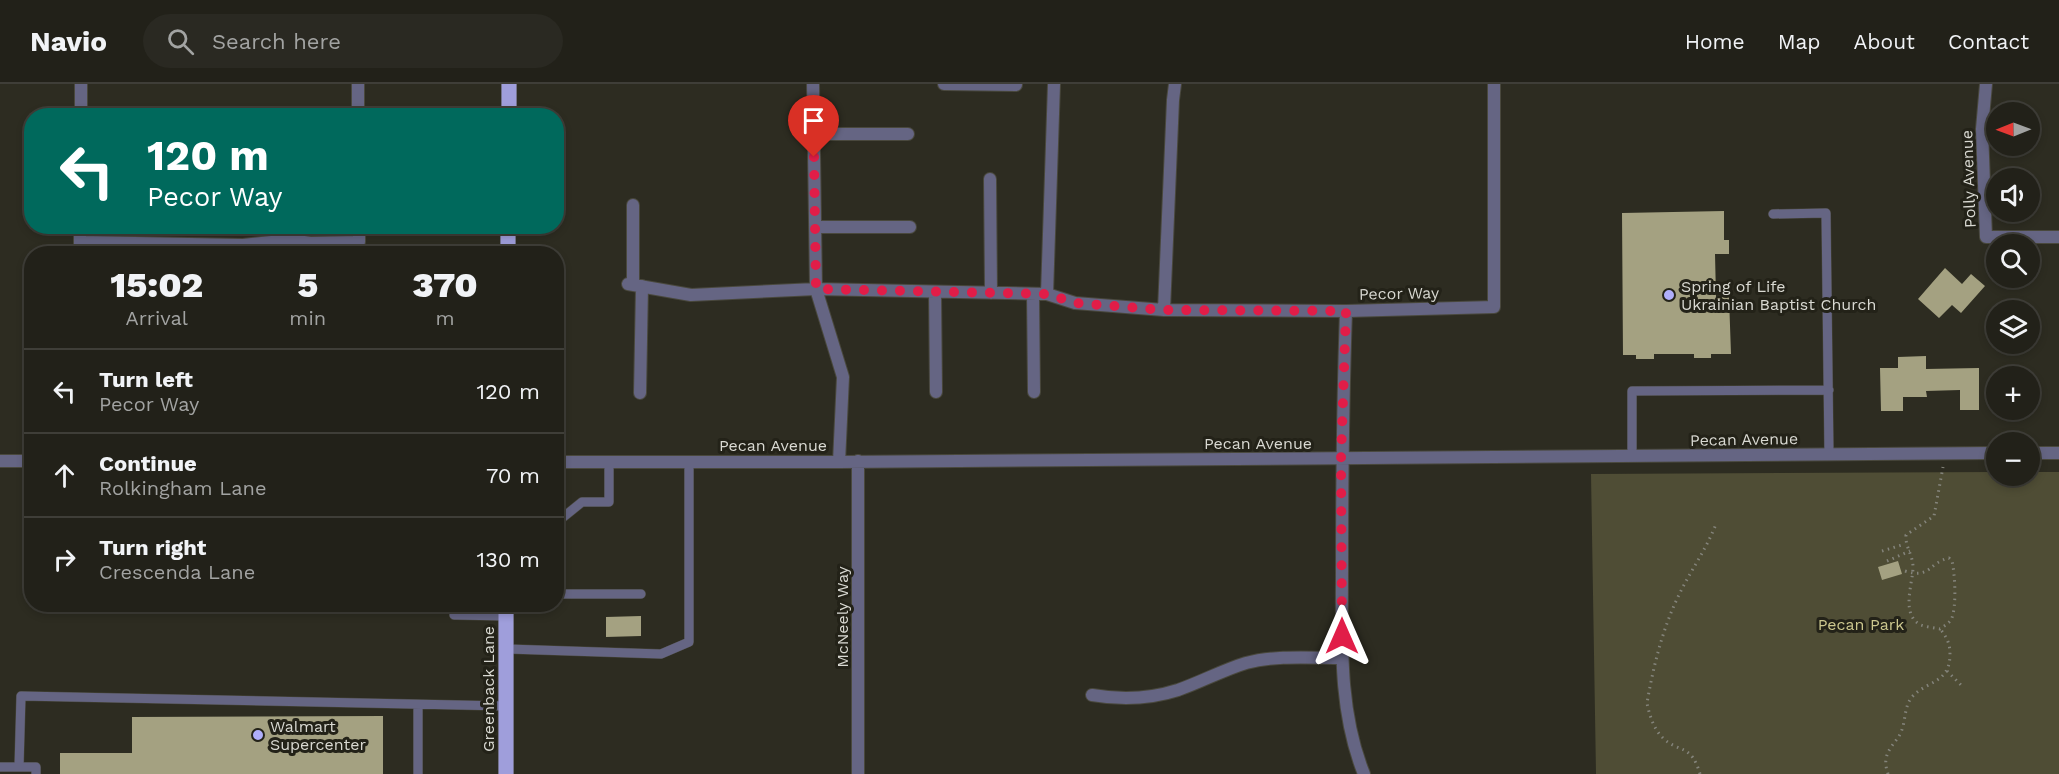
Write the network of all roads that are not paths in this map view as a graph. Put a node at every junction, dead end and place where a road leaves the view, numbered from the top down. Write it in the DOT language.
graph roads {
  1 [pos="81,84"];
  2 [pos="358,84"];
  3 [pos="509,84"];
  4 [pos="813,84"];
  5 [pos="944,84"];
  6 [pos="1054,84"];
  7 [pos="1175,84"];
  8 [pos="1494,84"];
  9 [pos="1986,84"];
  10 [pos="1016,85"];
  11 [pos="81,108"];
  12 [pos="358,108"];
  13 [pos="509,108"];
  14 [pos="813,134"];
  15 [pos="908,134"];
  16 [pos="990,179"];
  17 [pos="633,206"];
  18 [pos="1773,214"];
  19 [pos="815,227"];
  20 [pos="910,227"];
  21 [pos="359,234"];
  22 [pos="2059,237"];
  23 [pos="189,246"];
  24 [pos="634,285"];
  25 [pos="816,289"];
  26 [pos="935,292"];
  27 [pos="991,293"];
  28 [pos="1033,294"];
  29 [pos="1047,294"];
  30 [pos="1164,310"];
  31 [pos="1346,311"];
  32 [pos="1829,390"];
  33 [pos="936,392"];
  34 [pos="1034,392"];
  35 [pos="640,393"];
  36 [pos="1986,453"];
  37 [pos="2040,453"];
  38 [pos="2059,453"];
  39 [pos="1829,454"];
  40 [pos="1632,456"];
  41 [pos="1341,459"];
  42 [pos="0,461"];
  43 [pos="24,461"];
  44 [pos="609,461"];
  45 [pos="858,461"];
  46 [pos="564,462"];
  47 [pos="689,462"];
  48 [pos="838,462"];
  49 [pos="564,517"];
  50 [pos="564,594"];
  51 [pos="641,594"];
  52 [pos="485,612"];
  53 [pos="506,612"];
  54 [pos="454,615"];
  55 [pos="506,649"];
  56 [pos="1342,658"];
  57 [pos="1092,695"];
  58 [pos="418,705"];
  59 [pos="506,706"];
  60 [pos="0,767"];
  61 [pos="19,767"];
  62 [pos="36,774"];
  63 [pos="418,774"];
  64 [pos="506,774"];
  65 [pos="858,774"];
  66 [pos="1364,774"];
  1 -- 11 [label="street"];
  2 -- 12 [label="street"];
  3 -- 13 [label="main road"];
  4 -- 14 [label="street"];
  5 -- 10 [label="street"];
  6 -- 29 [label="street"];
  7 -- 30 [label="street"];
  8 -- 31 [label="street, Pecor Way"];
  9 -- 22 [label="street, Polly Avenue"];
  14 -- 15 [label="street"];
  14 -- 19 [label="street"];
  16 -- 27 [label="street"];
  17 -- 24 [label="street"];
  18 -- 32 [label="lane"];
  19 -- 20 [label="street"];
  19 -- 25 [label="street"];
  21 -- 23 [label="street"];
  24 -- 25 [label="street, Pecor Way"];
  24 -- 35 [label="street"];
  25 -- 26 [label="street, Pecor Way"];
  25 -- 48 [label="street"];
  26 -- 27 [label="street, Pecor Way"];
  26 -- 33 [label="street"];
  27 -- 28 [label="street, Pecor Way"];
  28 -- 29 [label="street, Pecor Way"];
  28 -- 34 [label="street"];
  29 -- 30 [label="street, Pecor Way"];
  30 -- 31 [label="street, Pecor Way"];
  31 -- 41 [label="street"];
  32 -- 39 [label="lane"];
  32 -- 40 [label="lane"];
  36 -- 39 [label="street, Pecan Avenue"];
  37 -- 38 [label="street"];
  39 -- 40 [label="street, Pecan Avenue"];
  40 -- 41 [label="street, Pecan Avenue"];
  41 -- 45 [label="street, Pecan Avenue"];
  41 -- 56 [label="street"];
  42 -- 43 [label="street"];
  44 -- 46 [label="street, Pecan Avenue"];
  44 -- 47 [label="street, Pecan Avenue"];
  44 -- 49 [label="lane"];
  45 -- 48 [label="street, Pecan Avenue"];
  45 -- 65 [label="street, McNeely Way"];
  47 -- 48 [label="street, Pecan Avenue"];
  47 -- 55 [label="lane"];
  50 -- 51 [label="lane"];
  52 -- 54 [label="lane"];
  53 -- 55 [label="main road, Greenback Lane"];
  55 -- 59 [label="main road, Greenback Lane"];
  56 -- 57 [label="street"];
  56 -- 66 [label="street"];
  58 -- 59 [label="lane"];
  58 -- 61 [label="lane"];
  58 -- 63 [label="lane"];
  59 -- 64 [label="main road, Greenback Lane"];
  60 -- 61 [label="lane"];
  61 -- 62 [label="lane"];
}
